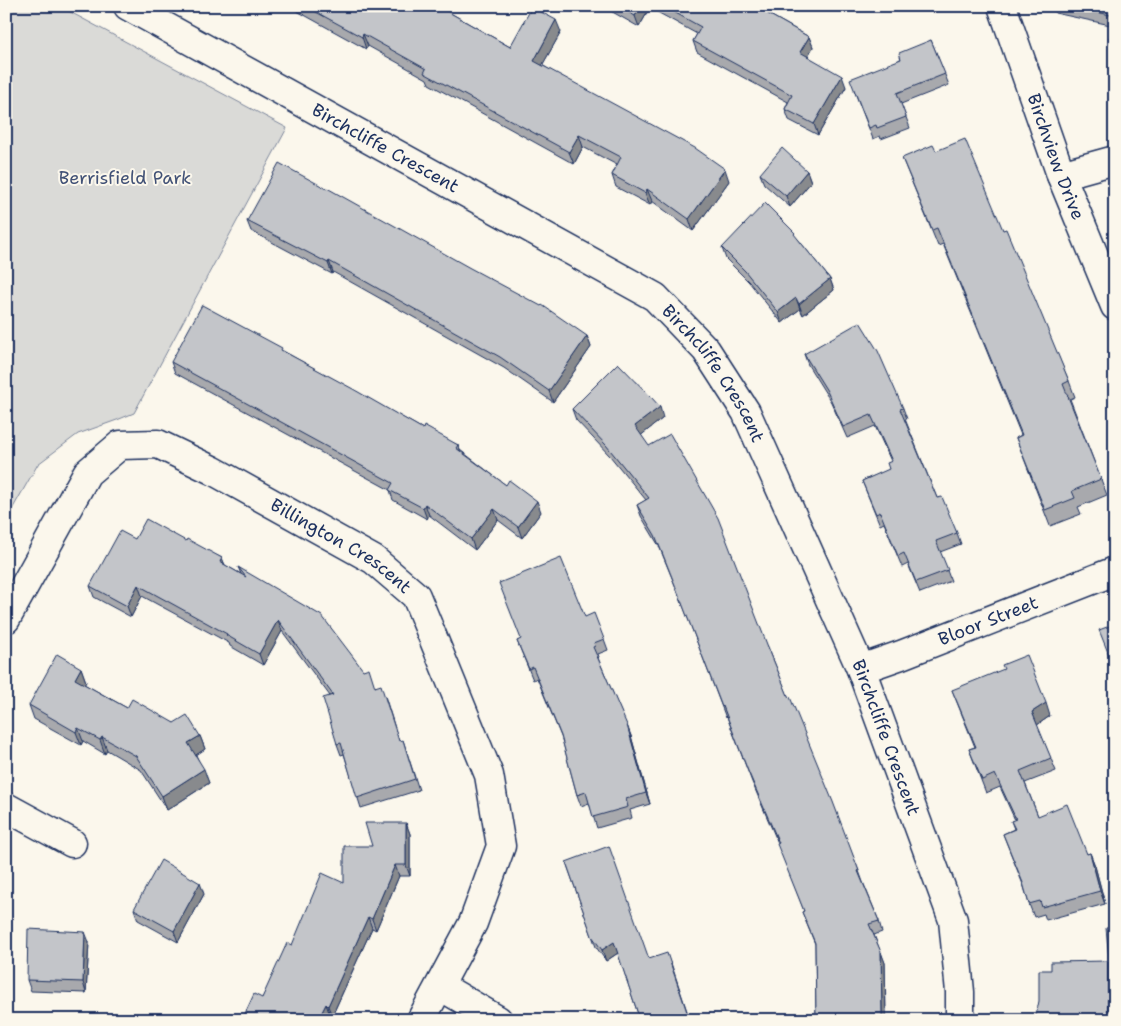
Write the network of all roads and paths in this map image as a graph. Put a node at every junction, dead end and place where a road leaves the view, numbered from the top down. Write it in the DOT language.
graph roads {
  1 [pos="128,6"];
  2 [pos="1002,6"];
  3 [pos="1115,160"];
  4 [pos="1061,175"];
  5 [pos="1115,306"];
  6 [pos="1115,570"];
  7 [pos="6,619"];
  8 [pos="861,669"];
  9 [pos="6,807"];
  10 [pos="72,843"];
  11 [pos="440,986"];
  12 [pos="421,1020"];
  13 [pos="498,1020"];
  14 [pos="960,1020"];
  1 -- 8 [label="street, Birchcliffe Crescent"];
  2 -- 4 [label="street, Birchview Drive"];
  3 -- 4 [label="street"];
  4 -- 5 [label="street, Birchview Drive"];
  6 -- 8 [label="street, Bloor Street"];
  7 -- 11 [label="street, Billington Crescent"];
  8 -- 14 [label="street, Birchcliffe Crescent"];
  9 -- 10 [label="street"];
  11 -- 12 [label="street, Billington Crescent"];
  11 -- 13 [label="street"];
}
